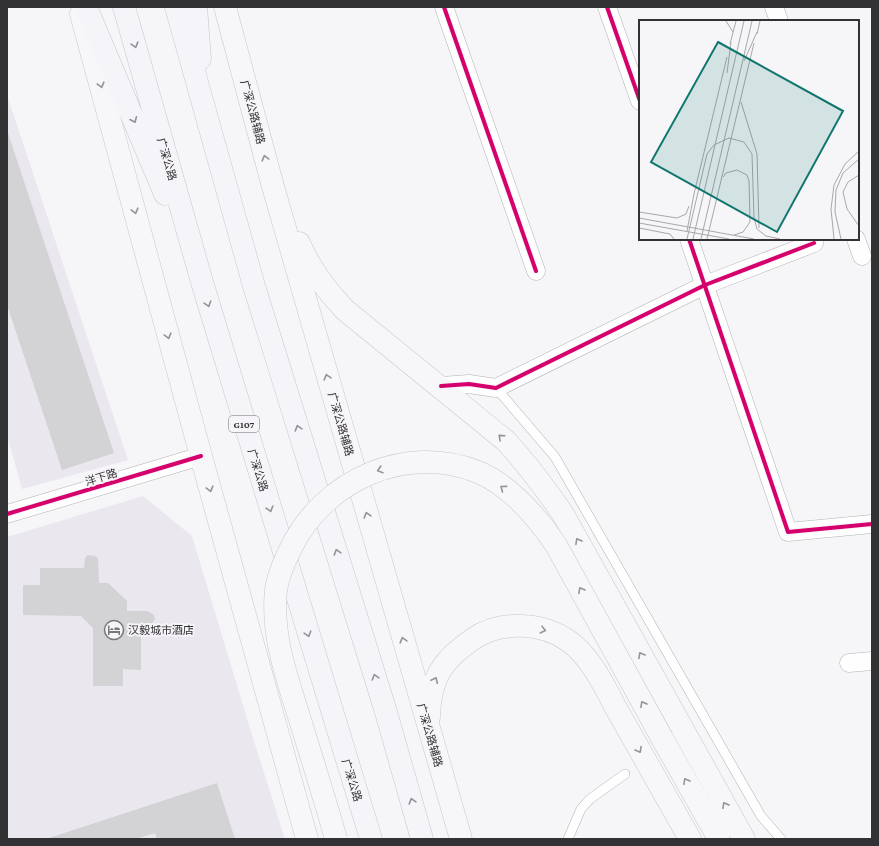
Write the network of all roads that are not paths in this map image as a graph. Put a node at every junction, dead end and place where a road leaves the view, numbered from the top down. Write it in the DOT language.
graph roads {
  1 [pos="80,7"];
  2 [pos="86,7"];
  3 [pos="124,7"];
  4 [pos="176,7"];
  5 [pos="196,7"];
  6 [pos="225,7"];
  7 [pos="444,7"];
  8 [pos="607,7"];
  9 [pos="774,7"];
  10 [pos="779,20"];
  11 [pos="639,97"];
  12 [pos="205,112"];
  13 [pos="272,183"];
  14 [pos="689,240"];
  15 [pos="856,240"];
  16 [pos="814,243"];
  17 [pos="862,256"];
  18 [pos="536,271"];
  19 [pos="202,282"];
  20 [pos="705,285"];
  21 [pos="441,386"];
  22 [pos="496,388"];
  23 [pos="201,456"];
  24 [pos="7,514"];
  25 [pos="872,524"];
  26 [pos="872,661"];
  27 [pos="849,664"];
  28 [pos="429,732"];
  29 [pos="625,774"];
  30 [pos="307,839"];
  31 [pos="336,839"];
  32 [pos="371,839"];
  33 [pos="422,839"];
  34 [pos="461,839"];
  35 [pos="568,839"];
  36 [pos="690,839"];
  37 [pos="718,839"];
  38 [pos="744,839"];
  39 [pos="781,839"];
  1 -- 23 [label="main road, one-way"];
  2 -- 19 [label="highway, one-way"];
  3 -- 19 [label="highway, 广深公路 / G107, one-way"];
  4 -- 12 [label="highway"];
  5 -- 12 [label="highway"];
  13 -- 6 [label="main road, 广深公路辅路, one-way"];
  7 -- 18 [label="street"];
  8 -- 11 [label="street"];
  9 -- 10 [label="street"];
  33 -- 12 [label="highway, one-way"];
  13 -- 21 [label="main road"];
  28 -- 13 [label="main road, 广深公路辅路, one-way"];
  14 -- 20 [label="street"];
  15 -- 17 [label="street"];
  16 -- 20 [label="street"];
  19 -- 32 [label="highway, 广深公路 / G107, one-way"];
  20 -- 22 [label="street"];
  20 -- 25 [label="street"];
  21 -- 22 [label="street"];
  38 -- 21 [label="main road, one-way"];
  22 -- 39 [label="lane"];
  23 -- 24 [label="street, 洋下路"];
  23 -- 30 [label="main road, one-way"];
  26 -- 27 [label="street"];
  28 -- 34 [label="main road, 广深公路辅路"];
  28 -- 36 [label="main road, one-way"];
  29 -- 35 [label="lane"];
  37 -- 31 [label="main road, one-way, bridge"];
}
